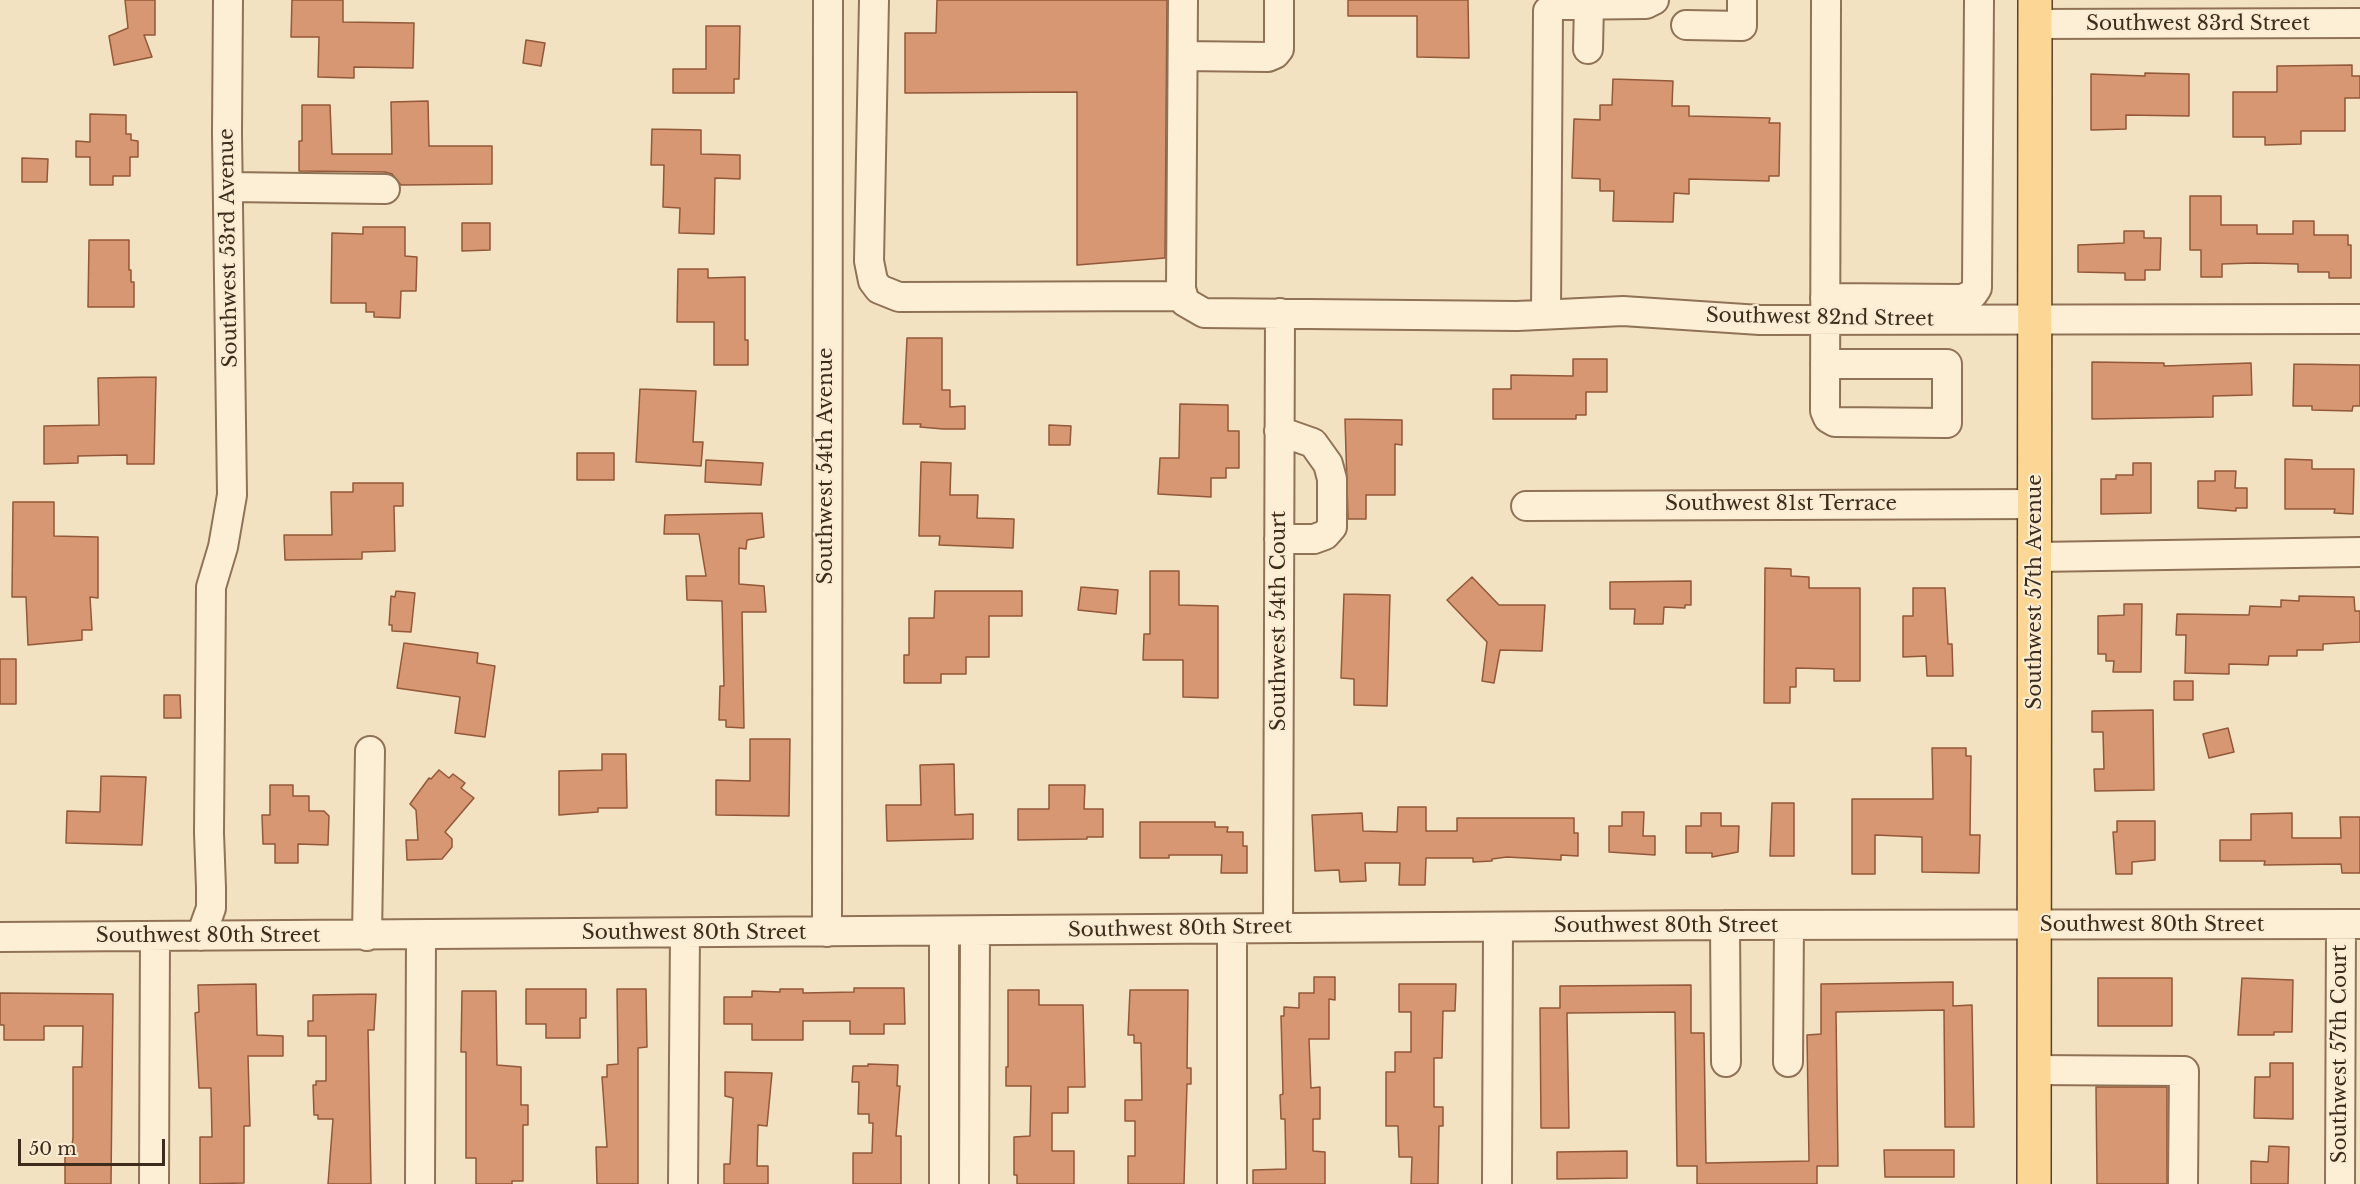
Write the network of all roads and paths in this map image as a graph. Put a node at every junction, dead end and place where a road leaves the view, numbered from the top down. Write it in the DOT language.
graph roads {
  1 [pos="228,0"];
  2 [pos="828,0"];
  3 [pos="874,0"];
  4 [pos="1183,0"];
  5 [pos="1280,0"];
  6 [pos="1654,0"];
  7 [pos="1742,0"];
  8 [pos="1826,0"];
  9 [pos="1979,0"];
  10 [pos="1589,4"];
  11 [pos="2035,12"];
  12 [pos="2360,24"];
  13 [pos="1686,25"];
  14 [pos="1588,49"];
  15 [pos="1183,56"];
  16 [pos="228,187"];
  17 [pos="385,189"];
  18 [pos="1183,296"];
  19 [pos="1825,309"];
  20 [pos="1280,313"];
  21 [pos="1546,313"];
  22 [pos="2360,320"];
  23 [pos="2037,321"];
  24 [pos="1825,364"];
  25 [pos="1280,431"];
  26 [pos="2036,504"];
  27 [pos="1526,506"];
  28 [pos="1279,539"];
  29 [pos="2360,552"];
  30 [pos="2036,557"];
  31 [pos="370,751"];
  32 [pos="2350,924"];
  33 [pos="1725,925"];
  34 [pos="1790,925"];
  35 [pos="2033,925"];
  36 [pos="1498,927"];
  37 [pos="1232,928"];
  38 [pos="1278,928"];
  39 [pos="944,931"];
  40 [pos="975,931"];
  41 [pos="827,932"];
  42 [pos="685,934"];
  43 [pos="155,936"];
  44 [pos="201,936"];
  45 [pos="367,936"];
  46 [pos="421,936"];
  47 [pos="0,937"];
  48 [pos="1726,1062"];
  49 [pos="1788,1062"];
  50 [pos="2034,1070"];
  51 [pos="154,1184"];
  52 [pos="420,1184"];
  53 [pos="683,1184"];
  54 [pos="944,1184"];
  55 [pos="974,1184"];
  56 [pos="1232,1184"];
  57 [pos="1497,1184"];
  58 [pos="2034,1184"];
  59 [pos="2182,1184"];
  60 [pos="2340,1184"];
  1 -- 16 [label="street, Southwest 53rd Avenue"];
  2 -- 41 [label="street, Southwest 54th Avenue"];
  3 -- 18 [label="street"];
  4 -- 15 [label="street"];
  5 -- 15 [label="street"];
  6 -- 10 [label="street"];
  7 -- 13 [label="street"];
  8 -- 19 [label="street"];
  9 -- 19 [label="street"];
  10 -- 14 [label="street"];
  10 -- 21 [label="street"];
  11 -- 12 [label="street, Southwest 83rd Street"];
  11 -- 23 [label="main road, Southwest 57th Avenue"];
  15 -- 18 [label="street"];
  16 -- 17 [label="street"];
  16 -- 44 [label="street, Southwest 53rd Avenue"];
  18 -- 20 [label="street, Southwest 82nd Street"];
  19 -- 21 [label="street, Southwest 82nd Street"];
  19 -- 23 [label="street, Southwest 82nd Street"];
  19 -- 24 [label="street"];
  20 -- 21 [label="street, Southwest 82nd Street"];
  20 -- 25 [label="street, Southwest 54th Court"];
  22 -- 23 [label="street, Southwest 82nd Street"];
  23 -- 26 [label="main road, Southwest 57th Avenue"];
  25 -- 28 [label="street, Southwest 54th Court"];
  25 -- 28 [label="street"];
  26 -- 27 [label="street, Southwest 81st Terrace"];
  26 -- 30 [label="main road, Southwest 57th Avenue"];
  28 -- 38 [label="street, Southwest 54th Court"];
  29 -- 30 [label="street"];
  30 -- 35 [label="main road, Southwest 57th Avenue"];
  31 -- 45 [label="street"];
  32 -- 35 [label="street, Southwest 80th Street"];
  32 -- 60 [label="street, Southwest 57th Court"];
  33 -- 34 [label="street, Southwest 80th Street"];
  33 -- 36 [label="street, Southwest 80th Street"];
  33 -- 48 [label="street"];
  34 -- 35 [label="street, Southwest 80th Street"];
  34 -- 49 [label="street"];
  35 -- 50 [label="main road, Southwest 57th Avenue"];
  36 -- 38 [label="street, Southwest 80th Street"];
  36 -- 57 [label="street"];
  37 -- 38 [label="street, Southwest 80th Street"];
  37 -- 40 [label="street, Southwest 80th Street"];
  37 -- 56 [label="street"];
  39 -- 40 [label="street, Southwest 80th Street"];
  39 -- 41 [label="street, Southwest 80th Street"];
  39 -- 54 [label="street"];
  40 -- 55 [label="street"];
  41 -- 42 [label="street, Southwest 80th Street"];
  42 -- 46 [label="street, Southwest 80th Street"];
  42 -- 53 [label="street"];
  43 -- 44 [label="street, Southwest 80th Street"];
  43 -- 47 [label="street, Southwest 80th Street"];
  43 -- 51 [label="street"];
  44 -- 45 [label="street, Southwest 80th Street"];
  45 -- 46 [label="street, Southwest 80th Street"];
  46 -- 52 [label="street"];
  50 -- 58 [label="main road, Southwest 57th Avenue"];
  50 -- 59 [label="street"];
}
